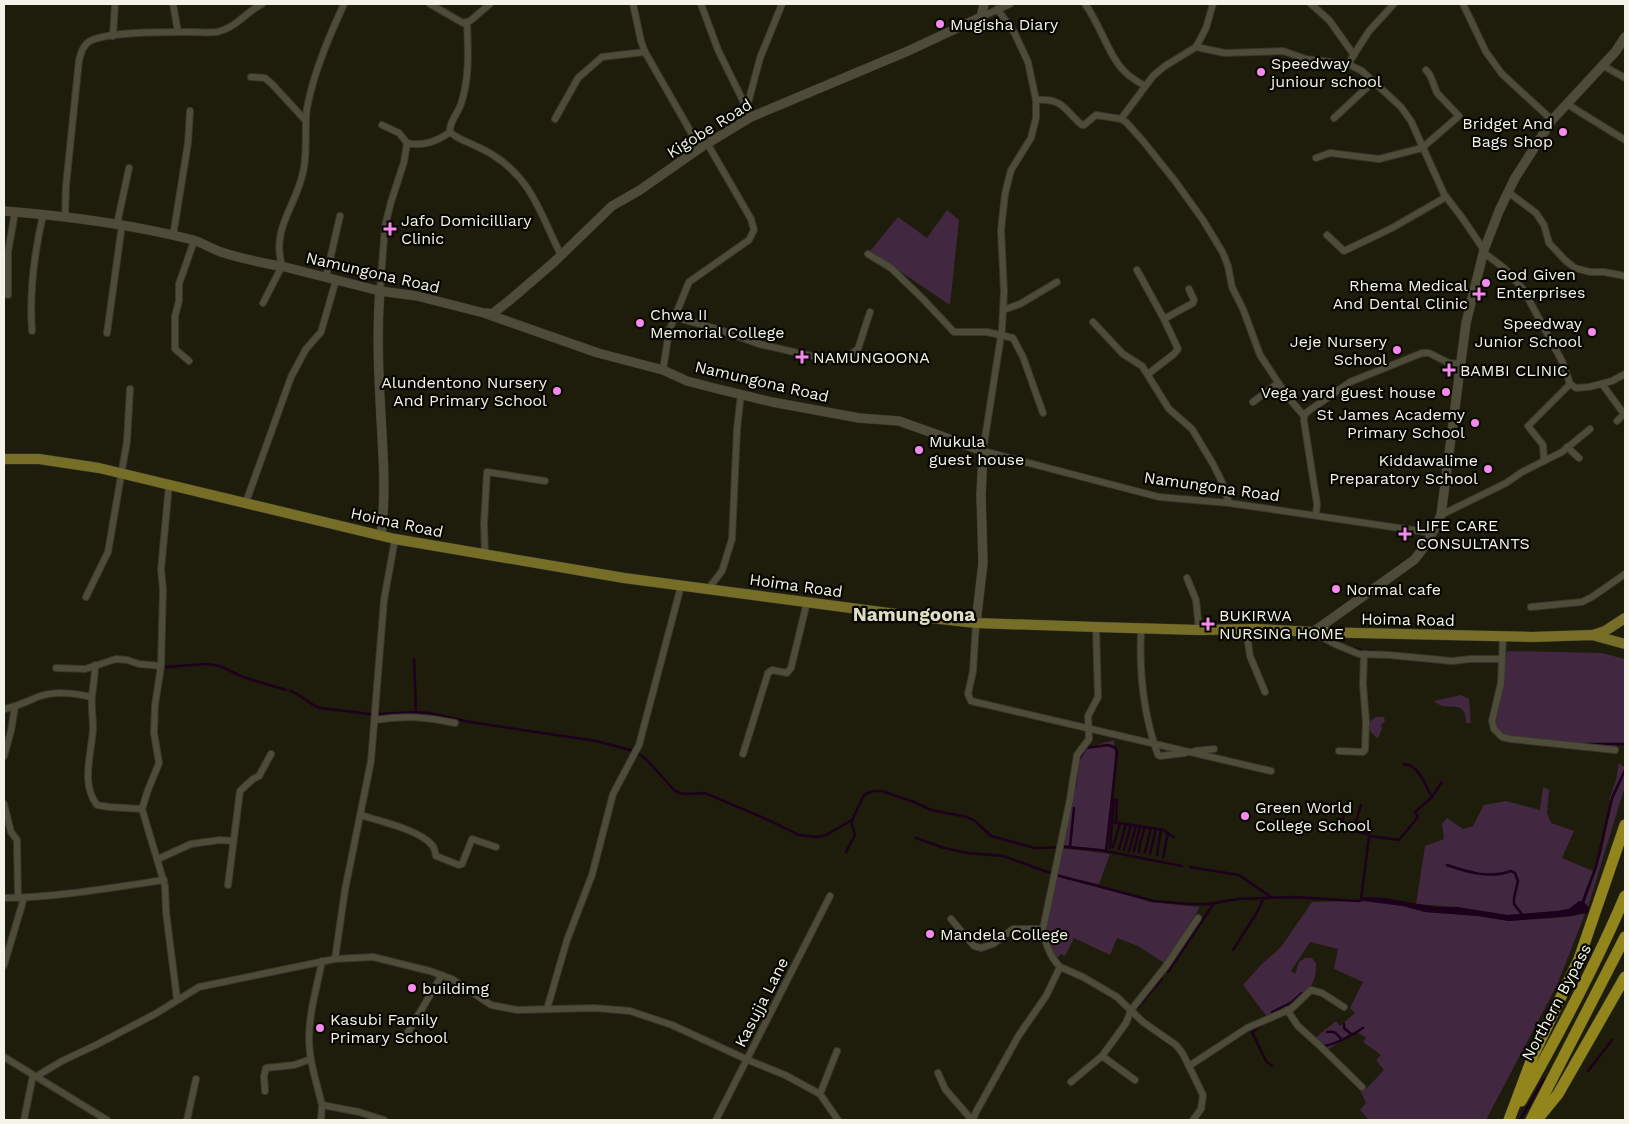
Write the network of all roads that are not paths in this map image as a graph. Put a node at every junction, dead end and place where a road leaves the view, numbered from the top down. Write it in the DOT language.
graph roads {
  1 [pos="115,4"];
  2 [pos="173,4"];
  3 [pos="262,4"];
  4 [pos="344,4"];
  5 [pos="430,4"];
  6 [pos="490,4"];
  7 [pos="633,4"];
  8 [pos="701,4"];
  9 [pos="782,4"];
  10 [pos="984,4"];
  11 [pos="1010,4"];
  12 [pos="1085,4"];
  13 [pos="1213,4"];
  14 [pos="1311,4"];
  15 [pos="1463,4"];
  16 [pos="1393,5"];
  17 [pos="997,9"];
  18 [pos="981,17"];
  19 [pos="467,22"];
  20 [pos="178,32"];
  21 [pos="113,36"];
  22 [pos="1625,37"];
  23 [pos="1196,47"];
  24 [pos="645,52"];
  25 [pos="1354,55"];
  26 [pos="1348,64"];
  27 [pos="1602,65"];
  28 [pos="1426,70"];
  29 [pos="251,77"];
  30 [pos="1625,78"];
  31 [pos="1374,81"];
  32 [pos="1145,86"];
  33 [pos="1036,100"];
  34 [pos="1567,104"];
  35 [pos="747,107"];
  36 [pos="190,111"];
  37 [pos="751,117"];
  38 [pos="1334,118"];
  39 [pos="555,119"];
  40 [pos="1121,119"];
  41 [pos="1552,120"];
  42 [pos="306,121"];
  43 [pos="382,125"];
  44 [pos="450,132"];
  45 [pos="1625,140"];
  46 [pos="407,143"];
  47 [pos="704,146"];
  48 [pos="1422,148"];
  49 [pos="1316,158"];
  50 [pos="129,168"];
  51 [pos="1508,192"];
  52 [pos="1446,197"];
  53 [pos="4,211"];
  54 [pos="14,212"];
  55 [pos="43,215"];
  56 [pos="340,216"];
  57 [pos="65,217"];
  58 [pos="120,225"];
  59 [pos="1327,235"];
  60 [pos="173,236"];
  61 [pos="194,241"];
  62 [pos="1483,251"];
  63 [pos="868,254"];
  64 [pos="561,255"];
  65 [pos="282,266"];
  66 [pos="1137,270"];
  67 [pos="1625,276"];
  68 [pos="326,277"];
  69 [pos="336,280"];
  70 [pos="1057,282"];
  71 [pos="1189,289"];
  72 [pos="380,291"];
  73 [pos="8,295"];
  74 [pos="263,303"];
  75 [pos="1003,310"];
  76 [pos="484,312"];
  77 [pos="870,312"];
  78 [pos="674,317"];
  79 [pos="1164,319"];
  80 [pos="1093,322"];
  81 [pos="32,331"];
  82 [pos="107,333"];
  83 [pos="1001,336"];
  84 [pos="189,361"];
  85 [pos="1460,364"];
  86 [pos="663,370"];
  87 [pos="1148,374"];
  88 [pos="1625,374"];
  89 [pos="1278,383"];
  90 [pos="1570,384"];
  91 [pos="1602,384"];
  92 [pos="130,388"];
  93 [pos="741,394"];
  94 [pos="1253,402"];
  95 [pos="1043,413"];
  96 [pos="1304,416"];
  97 [pos="1617,421"];
  98 [pos="1590,429"];
  99 [pos="1567,447"];
  100 [pos="983,451"];
  101 [pos="1579,458"];
  102 [pos="4,459"];
  103 [pos="1544,461"];
  104 [pos="123,473"];
  105 [pos="545,481"];
  106 [pos="169,485"];
  107 [pos="246,502"];
  108 [pos="1229,503"];
  109 [pos="1316,515"];
  110 [pos="1440,515"];
  111 [pos="1433,533"];
  112 [pos="381,535"];
  113 [pos="395,539"];
  114 [pos="485,554"];
  115 [pos="1625,574"];
  116 [pos="1187,578"];
  117 [pos="681,586"];
  118 [pos="708,589"];
  119 [pos="86,597"];
  120 [pos="807,602"];
  121 [pos="1531,607"];
  122 [pos="1625,618"];
  123 [pos="976,623"];
  124 [pos="1096,627"];
  125 [pos="1141,628"];
  126 [pos="1246,629"];
  127 [pos="1199,630"];
  128 [pos="1312,632"];
  129 [pos="1592,635"];
  130 [pos="1503,637"];
  131 [pos="1625,644"];
  132 [pos="1364,654"];
  133 [pos="1502,659"];
  134 [pos="95,665"];
  135 [pos="161,666"];
  136 [pos="56,668"];
  137 [pos="1266,692"];
  138 [pos="92,697"];
  139 [pos="16,706"];
  140 [pos="4,709"];
  141 [pos="375,720"];
  142 [pos="455,723"];
  143 [pos="1214,749"];
  144 [pos="1615,750"];
  145 [pos="1339,751"];
  146 [pos="272,754"];
  147 [pos="743,754"];
  148 [pos="4,756"];
  149 [pos="1271,771"];
  150 [pos="4,804"];
  151 [pos="142,809"];
  152 [pos="361,814"];
  153 [pos="1625,825"];
  154 [pos="233,841"];
  155 [pos="496,848"];
  156 [pos="158,858"];
  157 [pos="164,880"];
  158 [pos="228,884"];
  159 [pos="830,896"];
  160 [pos="1625,896"];
  161 [pos="4,898"];
  162 [pos="21,898"];
  163 [pos="1198,918"];
  164 [pos="951,919"];
  165 [pos="1043,929"];
  166 [pos="1625,937"];
  167 [pos="335,959"];
  168 [pos="322,961"];
  169 [pos="4,965"];
  170 [pos="1060,966"];
  171 [pos="442,975"];
  172 [pos="1625,977"];
  173 [pos="177,999"];
  174 [pos="1344,1007"];
  175 [pos="547,1009"];
  176 [pos="1287,1010"];
  177 [pos="1131,1013"];
  178 [pos="404,1038"];
  179 [pos="837,1051"];
  180 [pos="1102,1056"];
  181 [pos="4,1057"];
  182 [pos="311,1058"];
  183 [pos="748,1060"];
  184 [pos="1189,1066"];
  185 [pos="938,1073"];
  186 [pos="35,1075"];
  187 [pos="196,1079"];
  188 [pos="1135,1080"];
  189 [pos="1071,1082"];
  190 [pos="1362,1087"];
  191 [pos="265,1091"];
  192 [pos="820,1094"];
  193 [pos="322,1105"];
  194 [pos="24,1120"];
  195 [pos="107,1120"];
  196 [pos="187,1120"];
  197 [pos="321,1120"];
  198 [pos="384,1120"];
  199 [pos="716,1120"];
  200 [pos="838,1120"];
  201 [pos="973,1120"];
  202 [pos="1193,1120"];
  203 [pos="1510,1120"];
  204 [pos="1531,1120"];
  205 [pos="1536,1120"];
  1 -- 21 [label="street"];
  2 -- 20 [label="street"];
  3 -- 20 [label="street"];
  4 -- 42 [label="street"];
  5 -- 19 [label="street"];
  6 -- 19 [label="street"];
  7 -- 24 [label="street"];
  8 -- 35 [label="street"];
  9 -- 35 [label="street"];
  10 -- 18 [label="street"];
  11 -- 17 [label="street"];
  12 -- 32 [label="street"];
  13 -- 23 [label="street"];
  14 -- 25 [label="street"];
  15 -- 41 [label="street"];
  16 -- 25 [label="street"];
  17 -- 18 [label="street"];
  17 -- 33 [label="street"];
  18 -- 37 [label="street, Kigobe Road"];
  19 -- 44 [label="street"];
  20 -- 21 [label="street"];
  21 -- 57 [label="street"];
  22 -- 27 [label="street"];
  23 -- 26 [label="street"];
  23 -- 32 [label="street"];
  24 -- 39 [label="street"];
  24 -- 47 [label="street"];
  25 -- 26 [label="street"];
  26 -- 31 [label="street"];
  27 -- 30 [label="street"];
  27 -- 34 [label="street"];
  28 -- 48 [label="street"];
  29 -- 42 [label="street"];
  31 -- 38 [label="street"];
  31 -- 48 [label="street"];
  32 -- 40 [label="street"];
  33 -- 40 [label="street"];
  33 -- 75 [label="street"];
  34 -- 41 [label="street"];
  34 -- 45 [label="street"];
  35 -- 37 [label="street"];
  36 -- 60 [label="street"];
  37 -- 47 [label="street, Kigobe Road"];
  40 -- 89 [label="street"];
  41 -- 51 [label="street"];
  42 -- 65 [label="street"];
  43 -- 46 [label="street"];
  44 -- 46 [label="street"];
  44 -- 64 [label="street"];
  46 -- 72 [label="street"];
  47 -- 64 [label="street, Kigobe Road"];
  47 -- 78 [label="street"];
  48 -- 49 [label="street"];
  48 -- 52 [label="street"];
  50 -- 58 [label="street"];
  51 -- 62 [label="street"];
  51 -- 67 [label="street"];
  52 -- 59 [label="street"];
  52 -- 62 [label="street"];
  53 -- 54 [label="street, Namungona Road"];
  54 -- 55 [label="street, Namungona Road"];
  54 -- 73 [label="street"];
  55 -- 57 [label="street, Namungona Road"];
  55 -- 81 [label="street"];
  56 -- 68 [label="street"];
  57 -- 58 [label="street, Namungona Road"];
  58 -- 60 [label="street, Namungona Road"];
  58 -- 82 [label="street"];
  60 -- 61 [label="street, Namungona Road"];
  61 -- 65 [label="street, Namungona Road"];
  61 -- 84 [label="street"];
  62 -- 85 [label="street"];
  62 -- 90 [label="street"];
  63 -- 83 [label="street"];
  64 -- 76 [label="street, Kigobe Road"];
  65 -- 68 [label="street, Namungona Road"];
  65 -- 74 [label="street"];
  66 -- 79 [label="street"];
  68 -- 69 [label="street, Namungona Road"];
  69 -- 72 [label="street, Namungona Road"];
  69 -- 107 [label="street"];
  70 -- 75 [label="street"];
  71 -- 79 [label="street"];
  72 -- 76 [label="street, Namungona Road"];
  72 -- 112 [label="street"];
  75 -- 83 [label="street"];
  76 -- 86 [label="street, Namungona Road"];
  77 -- 78 [label="street"];
  78 -- 86 [label="street"];
  79 -- 87 [label="street"];
  80 -- 87 [label="street"];
  83 -- 95 [label="street"];
  83 -- 100 [label="street"];
  85 -- 96 [label="street"];
  85 -- 110 [label="street"];
  86 -- 93 [label="street, Namungona Road"];
  87 -- 108 [label="street"];
  88 -- 91 [label="street"];
  89 -- 94 [label="street"];
  89 -- 96 [label="street"];
  90 -- 91 [label="street"];
  90 -- 103 [label="street"];
  91 -- 97 [label="street"];
  92 -- 104 [label="street"];
  93 -- 100 [label="street, Namungona Road"];
  93 -- 118 [label="street"];
  96 -- 109 [label="street"];
  98 -- 99 [label="street"];
  99 -- 101 [label="street"];
  99 -- 103 [label="street"];
  100 -- 108 [label="street, Namungona Road"];
  100 -- 123 [label="street"];
  102 -- 104 [label="main road, Hoima Road"];
  103 -- 110 [label="street"];
  104 -- 106 [label="main road, Hoima Road"];
  104 -- 119 [label="street"];
  105 -- 114 [label="street"];
  106 -- 107 [label="main road, Hoima Road"];
  106 -- 135 [label="street"];
  107 -- 112 [label="main road, Hoima Road"];
  108 -- 109 [label="street, Namungona Road"];
  109 -- 111 [label="street, Namungona Road"];
  110 -- 111 [label="street"];
  111 -- 128 [label="street"];
  112 -- 113 [label="main road, Hoima Road"];
  113 -- 114 [label="main road, Hoima Road"];
  113 -- 141 [label="street"];
  114 -- 117 [label="main road, Hoima Road"];
  115 -- 121 [label="street"];
  116 -- 127 [label="street"];
  117 -- 118 [label="main road, Hoima Road"];
  117 -- 175 [label="street"];
  118 -- 120 [label="main road, Hoima Road"];
  120 -- 123 [label="main road, Hoima Road"];
  120 -- 147 [label="street"];
  122 -- 129 [label="main road"];
  123 -- 124 [label="main road, Hoima Road"];
  123 -- 149 [label="street"];
  124 -- 125 [label="main road, Hoima Road"];
  124 -- 165 [label="street"];
  125 -- 127 [label="main road, Hoima Road"];
  125 -- 143 [label="street"];
  126 -- 127 [label="main road, Hoima Road"];
  126 -- 128 [label="main road, Hoima Road"];
  126 -- 137 [label="street"];
  128 -- 130 [label="main road, Hoima Road"];
  128 -- 132 [label="street"];
  129 -- 130 [label="main road, Hoima Road"];
  129 -- 131 [label="main road, Hoima Road"];
  130 -- 133 [label="street"];
  132 -- 133 [label="street"];
  132 -- 145 [label="street"];
  133 -- 144 [label="street"];
  134 -- 135 [label="street"];
  134 -- 136 [label="street"];
  134 -- 138 [label="street"];
  135 -- 151 [label="street"];
  138 -- 139 [label="street"];
  138 -- 151 [label="street"];
  139 -- 140 [label="street"];
  139 -- 148 [label="street"];
  141 -- 142 [label="street"];
  141 -- 152 [label="street"];
  146 -- 154 [label="street"];
  150 -- 162 [label="street"];
  151 -- 156 [label="street"];
  152 -- 155 [label="street"];
  152 -- 167 [label="street"];
  153 -- 203 [label="highway"];
  154 -- 156 [label="street"];
  154 -- 158 [label="street"];
  156 -- 157 [label="street"];
  157 -- 162 [label="street"];
  157 -- 173 [label="street"];
  159 -- 183 [label="street, Kasujja Lane"];
  160 -- 203 [label="highway, Northern Bypass"];
  161 -- 162 [label="street"];
  162 -- 169 [label="street"];
  163 -- 177 [label="street"];
  164 -- 165 [label="street"];
  165 -- 170 [label="street"];
  166 -- 204 [label="highway, Northern Bypass"];
  167 -- 168 [label="street"];
  167 -- 171 [label="street"];
  168 -- 173 [label="street"];
  168 -- 182 [label="street"];
  170 -- 177 [label="street"];
  170 -- 201 [label="street"];
  171 -- 175 [label="street"];
  171 -- 178 [label="street"];
  172 -- 205 [label="highway"];
  173 -- 186 [label="street"];
  174 -- 176 [label="street"];
  175 -- 183 [label="street"];
  176 -- 184 [label="street"];
  176 -- 190 [label="street"];
  177 -- 180 [label="street"];
  177 -- 184 [label="street"];
  179 -- 192 [label="street"];
  180 -- 188 [label="street"];
  180 -- 189 [label="street"];
  181 -- 186 [label="street"];
  182 -- 191 [label="street"];
  182 -- 193 [label="street"];
  183 -- 192 [label="street"];
  183 -- 199 [label="street, Kasujja Lane"];
  184 -- 202 [label="street"];
  185 -- 201 [label="street"];
  186 -- 194 [label="street"];
  186 -- 195 [label="street"];
  187 -- 196 [label="street"];
  192 -- 200 [label="street"];
  193 -- 197 [label="street"];
  193 -- 198 [label="street"];
}
